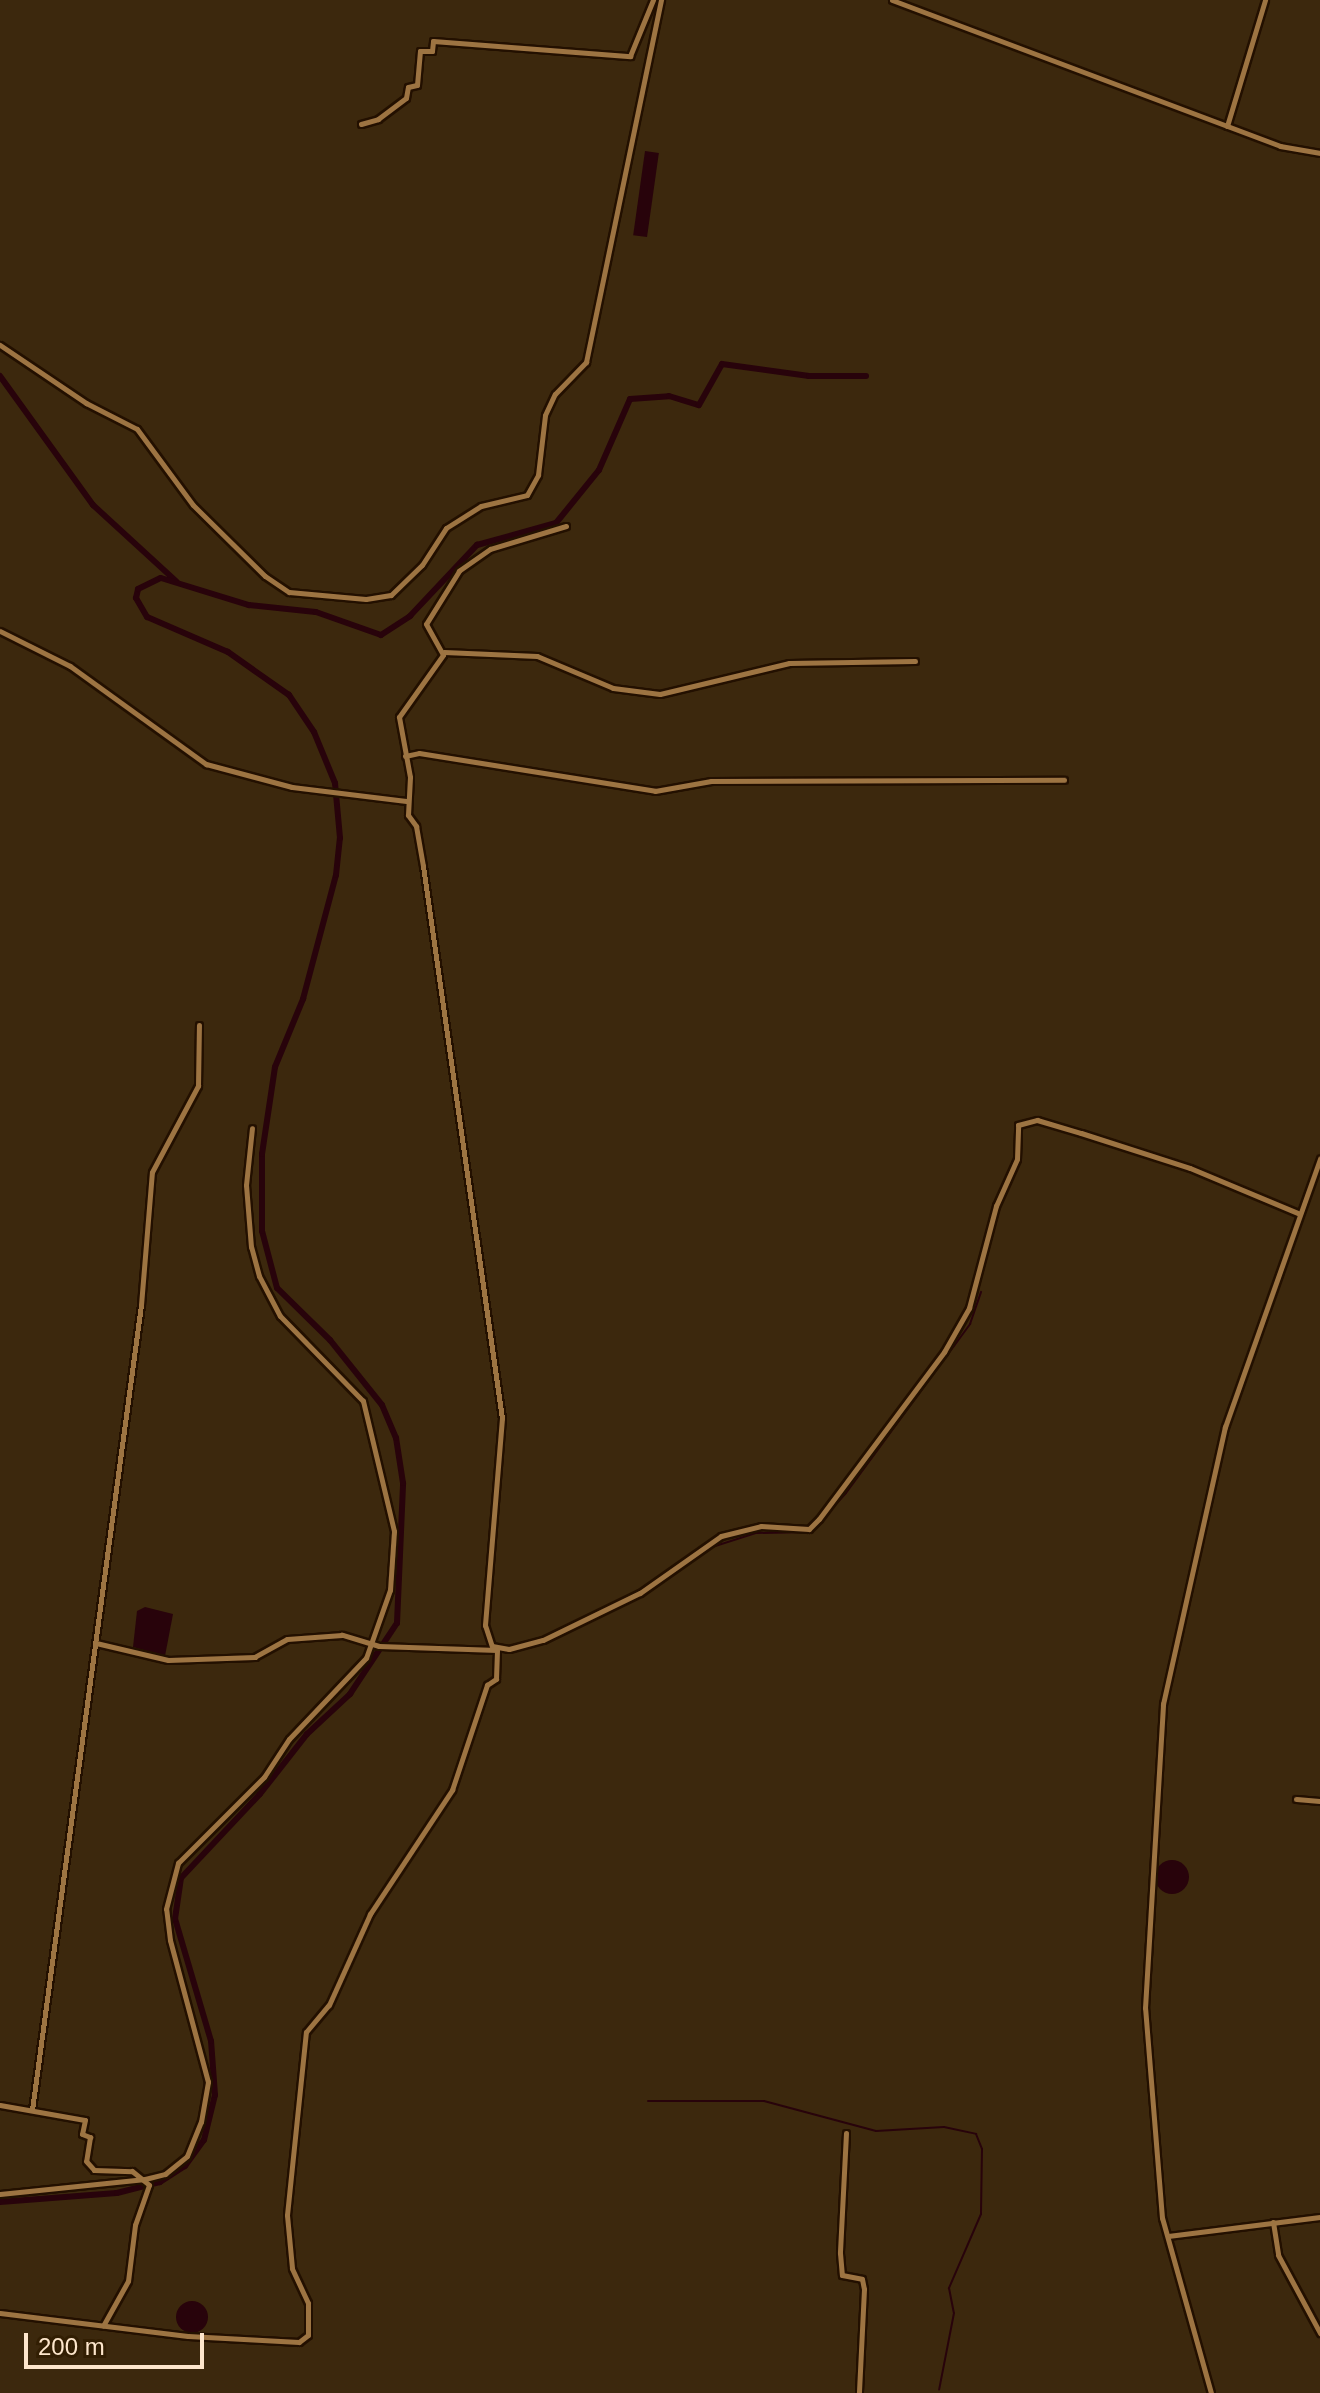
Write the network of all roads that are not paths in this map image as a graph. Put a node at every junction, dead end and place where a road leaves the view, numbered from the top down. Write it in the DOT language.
graph roads {
  1 [pos="653,0"];
  2 [pos="661,0"];
  3 [pos="892,0"];
  4 [pos="1265,0"];
  5 [pos="361,124"];
  6 [pos="1227,126"];
  7 [pos="1320,153"];
  8 [pos="0,345"];
  9 [pos="566,526"];
  10 [pos="0,631"];
  11 [pos="444,652"];
  12 [pos="915,661"];
  13 [pos="405,757"];
  14 [pos="1064,780"];
  15 [pos="406,801"];
  16 [pos="199,1025"];
  17 [pos="252,1128"];
  18 [pos="1320,1158"];
  19 [pos="1300,1214"];
  20 [pos="96,1643"];
  21 [pos="375,1645"];
  22 [pos="497,1650"];
  23 [pos="1296,1799"];
  24 [pos="1320,1801"];
  25 [pos="0,2105"];
  26 [pos="32,2110"];
  27 [pos="846,2133"];
  28 [pos="145,2179"];
  29 [pos="0,2194"];
  30 [pos="1320,2217"];
  31 [pos="1273,2222"];
  32 [pos="1168,2236"];
  33 [pos="0,2313"];
  34 [pos="103,2326"];
  35 [pos="1320,2333"];
  36 [pos="859,2393"];
  37 [pos="1211,2393"];
  1 -- 5 [label="street"];
  2 -- 8 [label="street"];
  3 -- 6 [label="street"];
  4 -- 6 [label="street"];
  6 -- 7 [label="street"];
  9 -- 11 [label="street"];
  10 -- 15 [label="street"];
  11 -- 12 [label="street"];
  11 -- 13 [label="street"];
  13 -- 14 [label="street"];
  13 -- 15 [label="street"];
  15 -- 22 [label="street"];
  16 -- 20 [label="street"];
  17 -- 21 [label="street"];
  18 -- 19 [label="street"];
  19 -- 22 [label="street"];
  19 -- 32 [label="street"];
  20 -- 21 [label="street"];
  20 -- 26 [label="street"];
  21 -- 22 [label="street"];
  21 -- 28 [label="street"];
  22 -- 34 [label="street"];
  23 -- 24 [label="street"];
  25 -- 26 [label="street"];
  26 -- 28 [label="street"];
  27 -- 36 [label="street"];
  28 -- 29 [label="street"];
  28 -- 34 [label="street"];
  30 -- 31 [label="street"];
  31 -- 32 [label="street"];
  31 -- 35 [label="street"];
  32 -- 37 [label="street"];
  33 -- 34 [label="street"];
}
